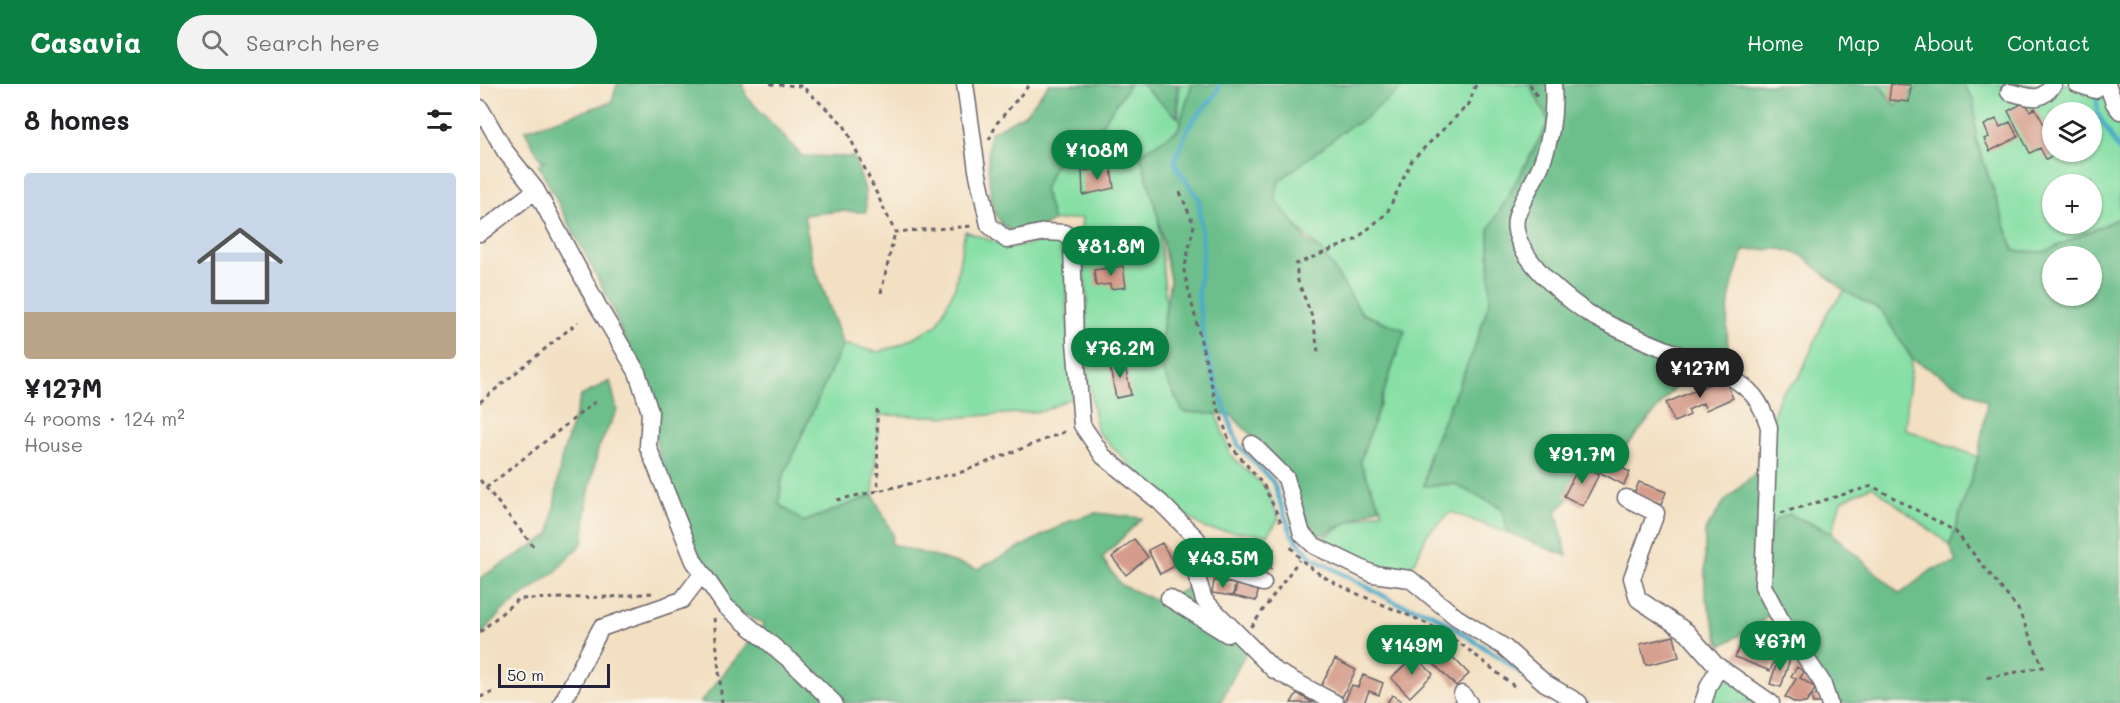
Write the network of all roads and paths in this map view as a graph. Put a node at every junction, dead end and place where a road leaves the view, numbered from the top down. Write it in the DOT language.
graph roads {
  1 [pos="771,84"];
  2 [pos="965,84"];
  3 [pos="1030,84"];
  4 [pos="1476,84"];
  5 [pos="1553,84"];
  6 [pos="2054,84"];
  7 [pos="2077,84"];
  8 [pos="2101,87"];
  9 [pos="2009,92"];
  10 [pos="480,108"];
  11 [pos="2120,111"];
  12 [pos="989,141"];
  13 [pos="536,190"];
  14 [pos="989,225"];
  15 [pos="895,232"];
  16 [pos="480,233"];
  17 [pos="881,293"];
  18 [pos="578,322"];
  19 [pos="1318,352"];
  20 [pos="480,402"];
  21 [pos="595,402"];
  22 [pos="877,409"];
  23 [pos="1082,425"];
  24 [pos="1252,444"];
  25 [pos="480,480"];
  26 [pos="486,488"];
  27 [pos="878,491"];
  28 [pos="1626,498"];
  29 [pos="837,500"];
  30 [pos="1765,519"];
  31 [pos="533,546"];
  32 [pos="1299,560"];
  33 [pos="1198,565"];
  34 [pos="706,580"];
  35 [pos="1263,583"];
  36 [pos="655,592"];
  37 [pos="1169,598"];
  38 [pos="480,632"];
  39 [pos="1248,644"];
  40 [pos="1719,668"];
  41 [pos="1986,678"];
  42 [pos="494,692"];
  43 [pos="480,697"];
  44 [pos="1324,701"];
  45 [pos="562,703"];
  46 [pos="722,703"];
  47 [pos="834,703"];
  48 [pos="1579,703"];
  49 [pos="1703,703"];
  50 [pos="1771,703"];
  51 [pos="1829,703"];
  1 -- 15 [label="path"];
  2 -- 14 [label="street"];
  3 -- 12 [label="path"];
  4 -- 19 [label="path"];
  5 -- 30 [label="street"];
  6 -- 9 [label="street"];
  7 -- 8 [label="street"];
  8 -- 11 [label="street"];
  10 -- 13 [label="street"];
  13 -- 16 [label="street"];
  13 -- 34 [label="street"];
  14 -- 15 [label="path"];
  14 -- 23 [label="street"];
  15 -- 17 [label="path"];
  18 -- 20 [label="path"];
  21 -- 26 [label="path"];
  22 -- 27 [label="path"];
  23 -- 27 [label="path"];
  23 -- 33 [label="street"];
  24 -- 48 [label="street"];
  25 -- 26 [label="path"];
  26 -- 31 [label="path"];
  27 -- 29 [label="path"];
  28 -- 40 [label="street"];
  30 -- 41 [label="path"];
  30 -- 51 [label="street"];
  32 -- 39 [label="path"];
  33 -- 35 [label="street"];
  33 -- 39 [label="street"];
  34 -- 45 [label="street"];
  34 -- 46 [label="path"];
  34 -- 47 [label="street"];
  36 -- 38 [label="path"];
  37 -- 39 [label="street"];
  39 -- 44 [label="street"];
  40 -- 49 [label="street"];
  40 -- 50 [label="street"];
  42 -- 43 [label="path"];
}
